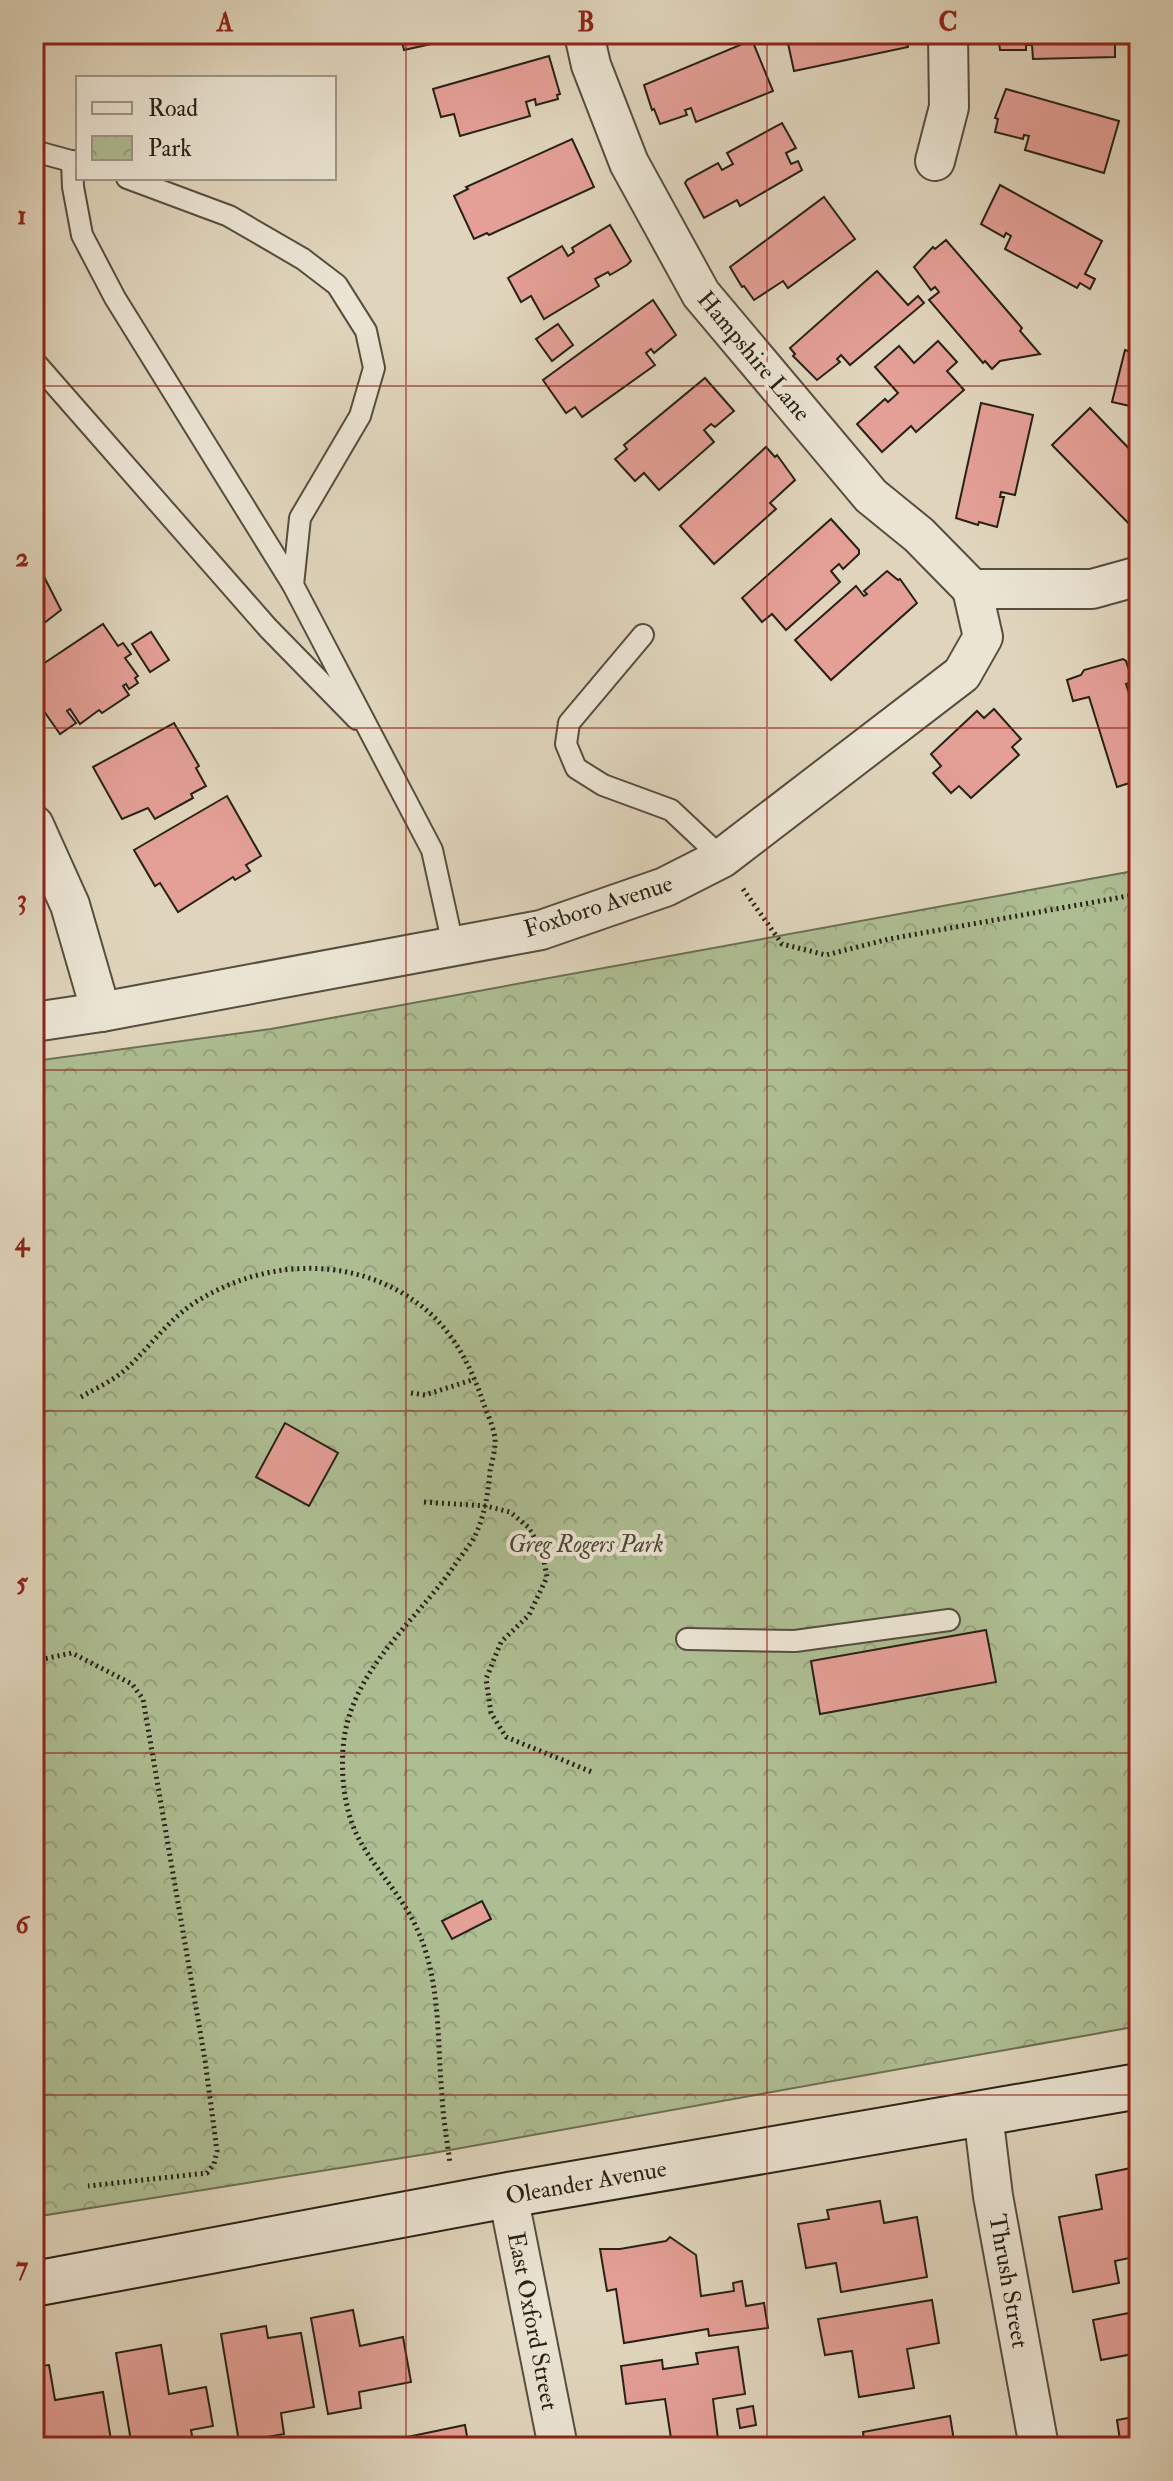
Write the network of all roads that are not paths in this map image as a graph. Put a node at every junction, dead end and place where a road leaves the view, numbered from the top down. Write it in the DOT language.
graph roads {
  1 [pos="584,34"];
  2 [pos="948,34"];
  3 [pos="34,151"];
  4 [pos="935,161"];
  5 [pos="75,162"];
  6 [pos="132,180"];
  7 [pos="34,361"];
  8 [pos="1139,576"];
  9 [pos="293,585"];
  10 [pos="972,589"];
  11 [pos="643,635"];
  12 [pos="371,733"];
  13 [pos="34,825"];
  14 [pos="722,858"];
  15 [pos="453,945"];
  16 [pos="101,1012"];
  17 [pos="34,1022"];
  18 [pos="949,1620"];
  19 [pos="687,1639"];
  20 [pos="1139,2086"];
  21 [pos="983,2114"];
  22 [pos="508,2195"];
  23 [pos="34,2284"];
  24 [pos="558,2447"];
  25 [pos="1039,2447"];
  1 -- 10 [label="street, Hampshire Lane"];
  2 -- 4 [label="street"];
  3 -- 5 [label="lane"];
  5 -- 9 [label="lane"];
  6 -- 9 [label="lane"];
  7 -- 12 [label="lane"];
  8 -- 10 [label="street"];
  9 -- 12 [label="lane"];
  10 -- 14 [label="street, Foxboro Avenue"];
  11 -- 14 [label="lane"];
  12 -- 15 [label="lane"];
  13 -- 16 [label="street"];
  14 -- 15 [label="street, Foxboro Avenue"];
  15 -- 16 [label="street, Foxboro Avenue"];
  16 -- 17 [label="street, Foxboro Avenue"];
  18 -- 19 [label="lane"];
  20 -- 21 [label="street, Oleander Avenue"];
  21 -- 22 [label="street, Oleander Avenue"];
  21 -- 25 [label="street, Thrush Street"];
  22 -- 23 [label="street, Oleander Avenue"];
  22 -- 24 [label="street, East Oxford Street"];
}
